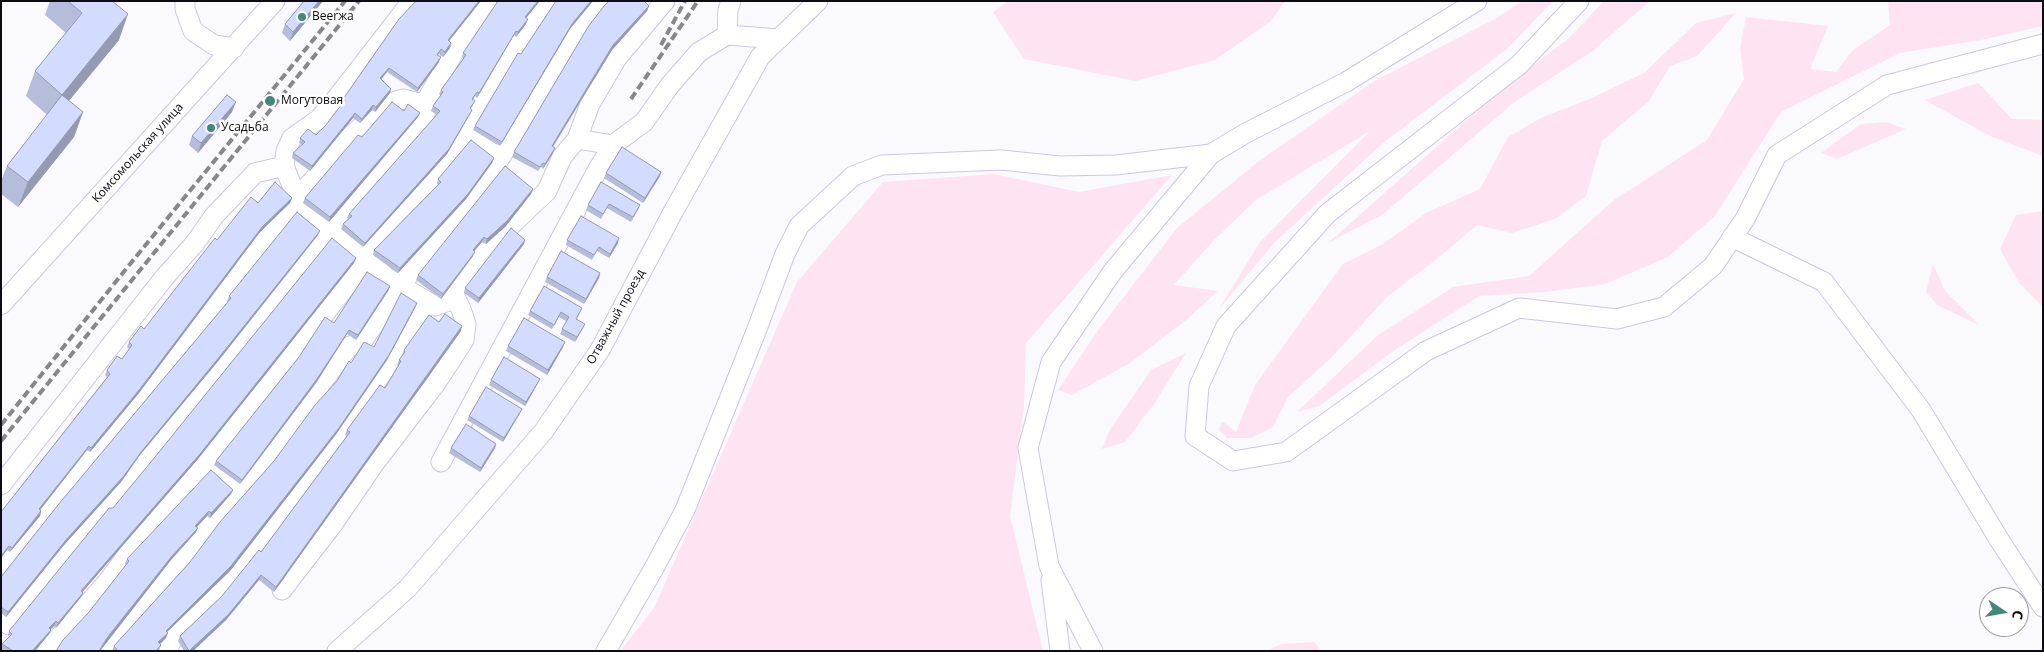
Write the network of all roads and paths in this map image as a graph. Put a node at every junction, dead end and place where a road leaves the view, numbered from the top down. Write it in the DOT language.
graph roads {
  1 [pos="185,1"];
  2 [pos="275,1"];
  3 [pos="412,1"];
  4 [pos="492,1"];
  5 [pos="548,1"];
  6 [pos="602,1"];
  7 [pos="665,1"];
  8 [pos="731,1"];
  9 [pos="818,1"];
  10 [pos="1477,1"];
  11 [pos="1579,1"];
  12 [pos="727,35"];
  13 [pos="779,39"];
  14 [pos="2043,44"];
  15 [pos="234,48"];
  16 [pos="425,105"];
  17 [pos="466,136"];
  18 [pos="577,139"];
  19 [pos="613,146"];
  20 [pos="1211,154"];
  21 [pos="500,158"];
  22 [pos="284,166"];
  23 [pos="297,200"];
  24 [pos="330,232"];
  25 [pos="1732,237"];
  26 [pos="366,260"];
  27 [pos="400,286"];
  28 [pos="453,293"];
  29 [pos="428,303"];
  30 [pos="1,305"];
  31 [pos="441,462"];
  32 [pos="204,464"];
  33 [pos="1,485"];
  34 [pos="240,492"];
  35 [pos="1049,566"];
  36 [pos="1,572"];
  37 [pos="282,590"];
  38 [pos="2043,607"];
  39 [pos="4,626"];
  40 [pos="47,651"];
  41 [pos="109,651"];
  42 [pos="167,651"];
  43 [pos="337,651"];
  44 [pos="606,651"];
  45 [pos="1060,651"];
  46 [pos="1093,651"];
  1 -- 15 [label="street"];
  2 -- 15 [label="street, Комсомольская улица"];
  3 -- 22 [label="street"];
  4 -- 16 [label="street"];
  5 -- 17 [label="street"];
  6 -- 21 [label="street"];
  7 -- 18 [label="street"];
  8 -- 12 [label="street"];
  9 -- 13 [label="street, Отважный проезд"];
  10 -- 20 [label="street"];
  11 -- 25 [label="street"];
  12 -- 13 [label="street"];
  12 -- 19 [label="street"];
  13 -- 43 [label="street, Отважный проезд"];
  14 -- 25 [label="street"];
  15 -- 30 [label="street, Комсомольская улица"];
  16 -- 23 [label="street"];
  16 -- 24 [label="street"];
  17 -- 21 [label="street"];
  17 -- 26 [label="street"];
  18 -- 19 [label="street"];
  18 -- 28 [label="street"];
  19 -- 31 [label="street"];
  20 -- 35 [label="street"];
  20 -- 44 [label="street"];
  21 -- 27 [label="street"];
  22 -- 23 [label="street"];
  22 -- 33 [label="street"];
  23 -- 24 [label="street"];
  23 -- 36 [label="street"];
  24 -- 26 [label="street"];
  24 -- 39 [label="street"];
  25 -- 38 [label="street"];
  26 -- 27 [label="street"];
  26 -- 32 [label="street"];
  27 -- 29 [label="street"];
  27 -- 34 [label="street"];
  28 -- 29 [label="street"];
  28 -- 37 [label="street"];
  29 -- 42 [label="street"];
  32 -- 34 [label="street"];
  32 -- 40 [label="street"];
  34 -- 41 [label="street"];
  35 -- 45 [label="street"];
  35 -- 46 [label="street"];
}
